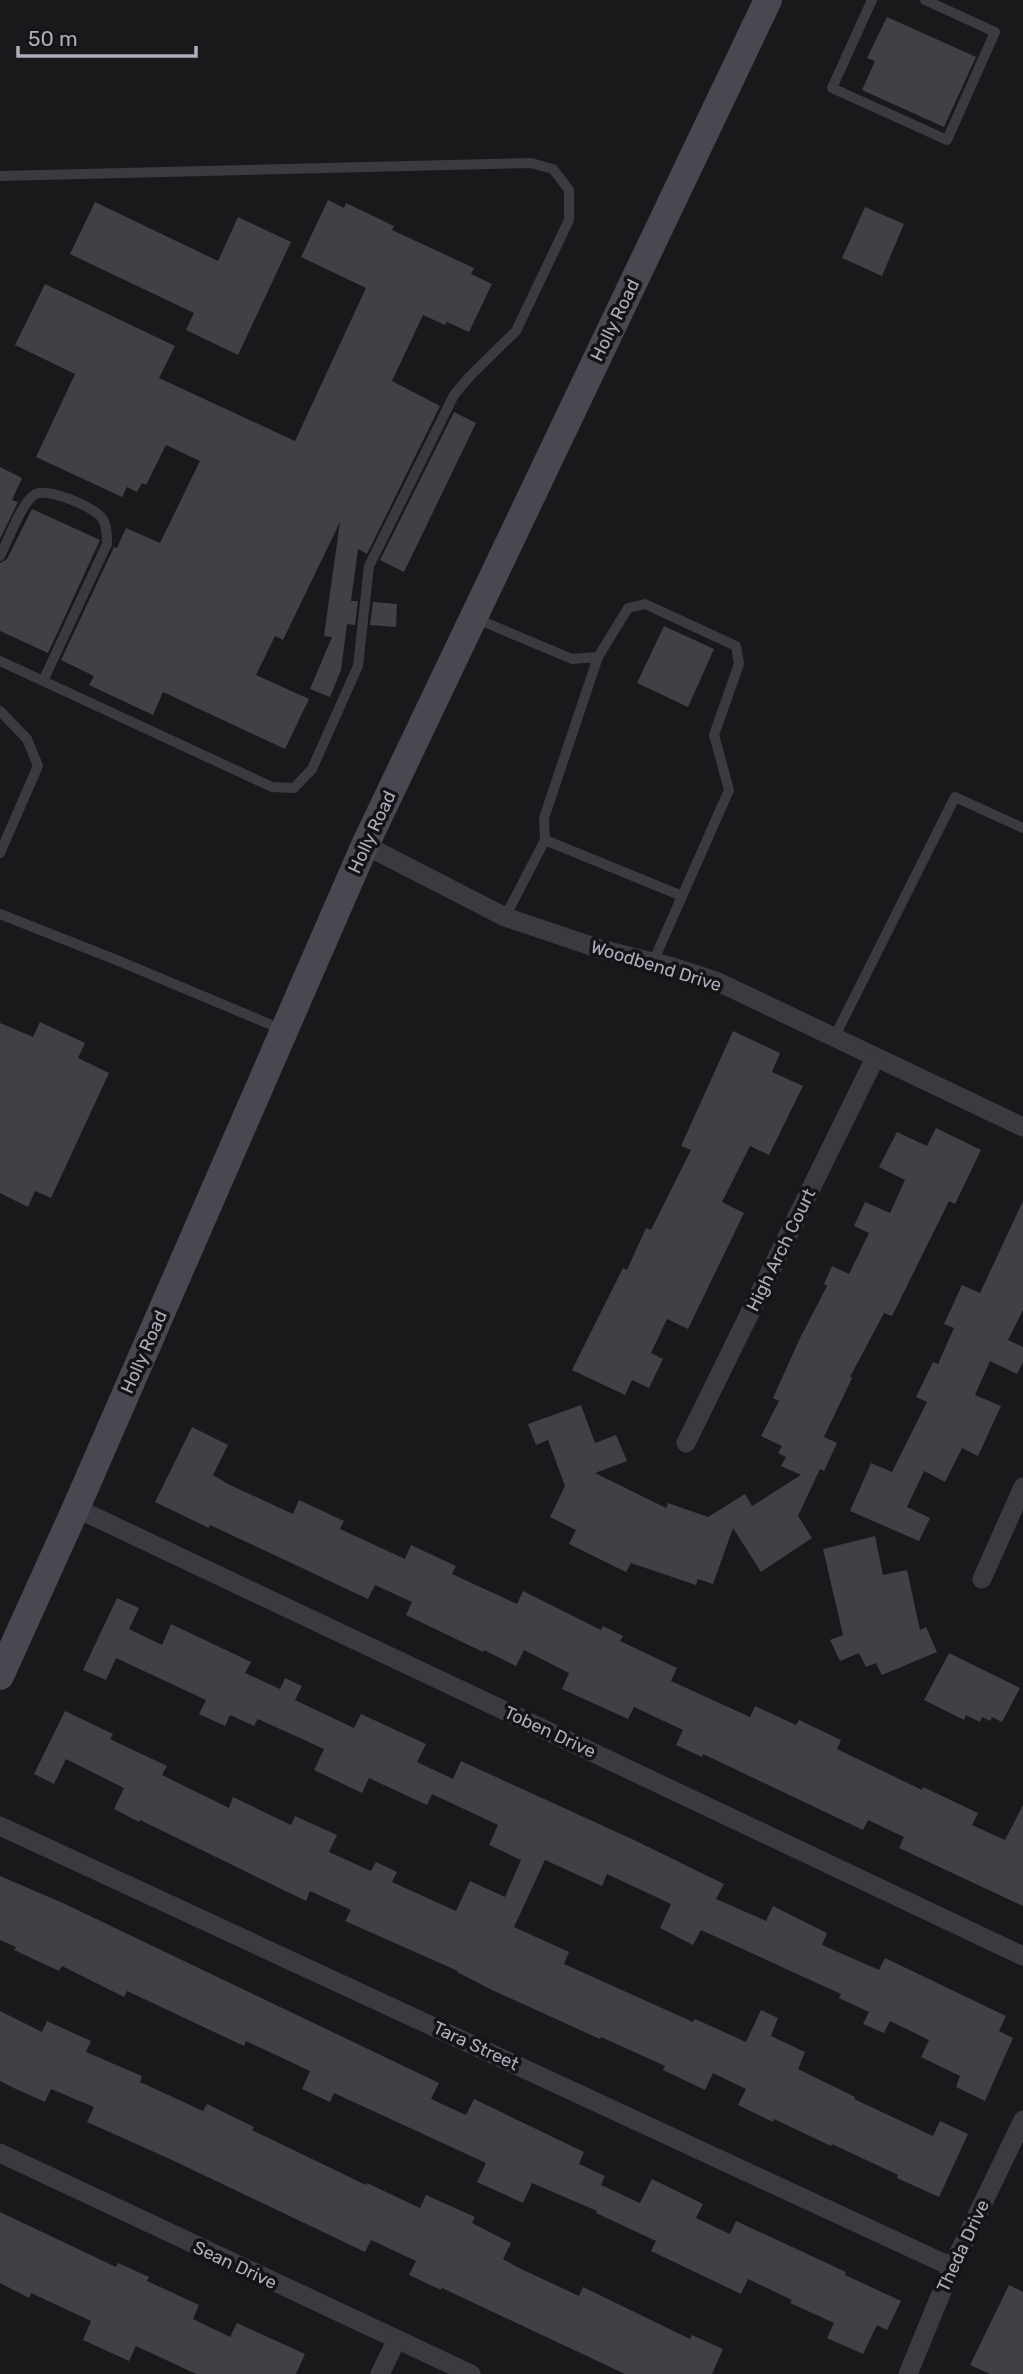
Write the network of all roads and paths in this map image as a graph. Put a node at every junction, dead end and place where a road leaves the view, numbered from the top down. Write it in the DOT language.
graph roads {
  1 [pos="768,0"];
  2 [pos="872,0"];
  3 [pos="925,0"];
  4 [pos="0,176"];
  5 [pos="0,556"];
  6 [pos="473,618"];
  7 [pos="598,657"];
  8 [pos="0,661"];
  9 [pos="43,681"];
  10 [pos="0,710"];
  11 [pos="1023,828"];
  12 [pos="545,840"];
  13 [pos="365,845"];
  14 [pos="0,853"];
  15 [pos="682,896"];
  16 [pos="0,914"];
  17 [pos="505,917"];
  18 [pos="653,962"];
  19 [pos="284,1031"];
  20 [pos="834,1038"];
  21 [pos="875,1058"];
  22 [pos="1023,1127"];
  23 [pos="686,1443"];
  24 [pos="1023,1487"];
  25 [pos="76,1508"];
  26 [pos="982,1579"];
  27 [pos="0,1676"];
  28 [pos="0,1826"];
  29 [pos="1023,1956"];
  30 [pos="1023,2120"];
  31 [pos="0,2153"];
  32 [pos="952,2267"];
  33 [pos="396,2341"];
  34 [pos="380,2374"];
  35 [pos="471,2374"];
  36 [pos="908,2374"];
  1 -- 6 [label="main road, Holly Road"];
  2 -- 3 [label="lane"];
  4 -- 9 [label="lane"];
  5 -- 9 [label="lane"];
  6 -- 7 [label="lane"];
  6 -- 13 [label="main road, Holly Road"];
  7 -- 12 [label="lane"];
  7 -- 15 [label="lane"];
  8 -- 9 [label="lane"];
  10 -- 14 [label="lane"];
  11 -- 20 [label="lane"];
  12 -- 15 [label="lane"];
  12 -- 17 [label="lane"];
  13 -- 17 [label="street, Woodbend Drive"];
  13 -- 19 [label="main road, Holly Road"];
  15 -- 18 [label="lane"];
  16 -- 19 [label="lane"];
  17 -- 18 [label="street, Woodbend Drive"];
  18 -- 20 [label="street, Woodbend Drive"];
  19 -- 25 [label="main road, Holly Road"];
  20 -- 21 [label="street, Woodbend Drive"];
  21 -- 22 [label="street, Woodbend Drive"];
  21 -- 23 [label="street, High Arch Court"];
  24 -- 26 [label="street"];
  25 -- 27 [label="main road, Holly Road"];
  25 -- 29 [label="street, Toben Drive"];
  28 -- 32 [label="street, Tara Street"];
  30 -- 32 [label="street, Theda Drive"];
  31 -- 33 [label="street, Sean Drive"];
  32 -- 36 [label="street, Theda Drive"];
  33 -- 34 [label="street"];
  33 -- 35 [label="street, Sean Drive"];
}
